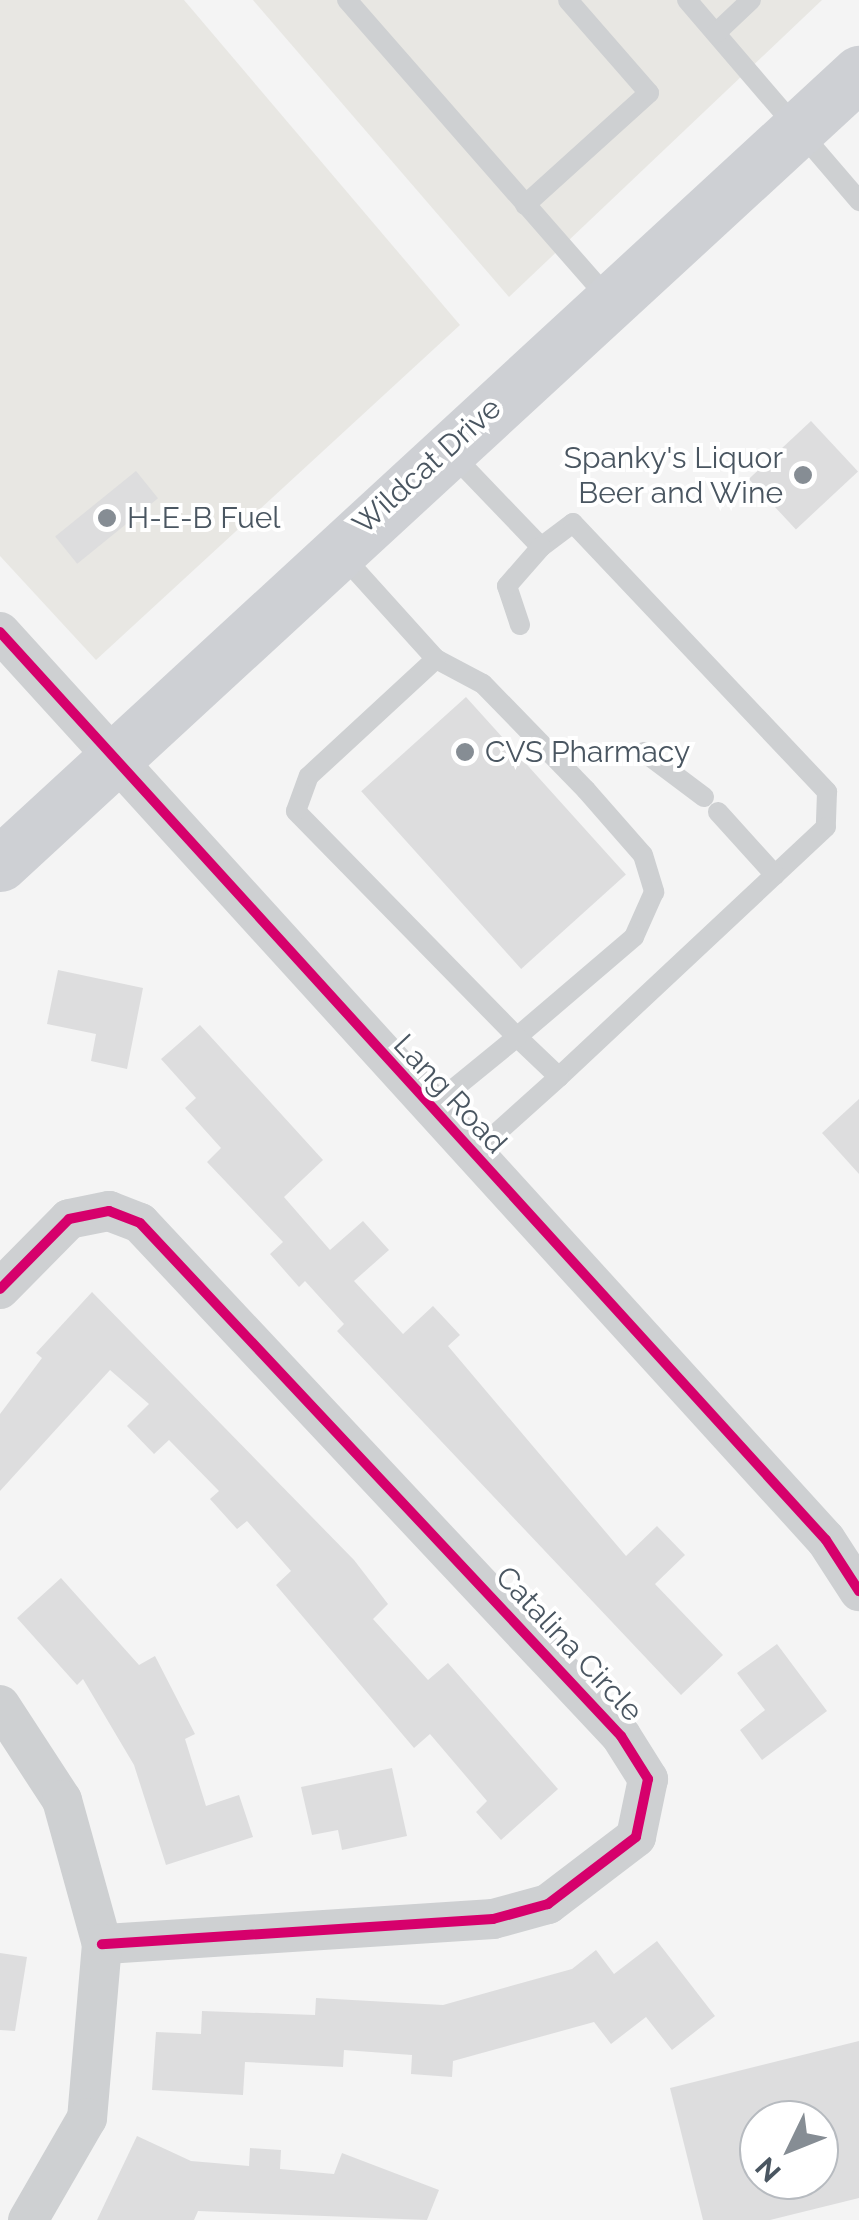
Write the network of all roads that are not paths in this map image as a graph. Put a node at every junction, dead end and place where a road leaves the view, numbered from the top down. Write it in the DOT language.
graph roads {
  1 [pos="347,0"];
  2 [pos="568,0"];
  3 [pos="686,0"];
  4 [pos="751,0"];
  5 [pos="716,33"];
  6 [pos="859,73"];
  7 [pos="796,130"];
  8 [pos="859,201"];
  9 [pos="525,205"];
  10 [pos="610,300"];
  11 [pos="447,448"];
  12 [pos="541,547"];
  13 [pos="337,549"];
  14 [pos="520,625"];
  15 [pos="4,645"];
  16 [pos="436,659"];
  17 [pos="644,752"];
  18 [pos="108,758"];
  19 [pos="0,864"];
  20 [pos="775,875"];
  21 [pos="517,1036"];
  22 [pos="559,1077"];
  23 [pos="430,1108"];
  24 [pos="472,1155"];
  25 [pos="0,1288"];
  26 [pos="859,1591"];
  27 [pos="0,1704"];
  28 [pos="102,1944"];
  29 [pos="28,2220"];
  1 -- 9 [label="lane"];
  2 -- 9 [label="lane"];
  3 -- 5 [label="lane"];
  4 -- 5 [label="lane"];
  5 -- 7 [label="lane"];
  6 -- 7 [label="main road, Wildcat Drive"];
  7 -- 8 [label="lane"];
  7 -- 10 [label="main road, Wildcat Drive"];
  9 -- 10 [label="lane"];
  10 -- 11 [label="main road, Wildcat Drive"];
  11 -- 12 [label="lane"];
  11 -- 13 [label="main road, Wildcat Drive"];
  12 -- 14 [label="lane"];
  12 -- 20 [label="lane"];
  13 -- 16 [label="lane"];
  13 -- 18 [label="main road, Wildcat Drive"];
  15 -- 18 [label="street, Lang Road"];
  16 -- 21 [label="lane"];
  16 -- 21 [label="lane"];
  17 -- 20 [label="lane"];
  18 -- 19 [label="main road, Wildcat Drive"];
  18 -- 23 [label="street, Lang Road"];
  20 -- 22 [label="lane"];
  21 -- 22 [label="lane"];
  21 -- 23 [label="lane"];
  22 -- 24 [label="lane"];
  23 -- 24 [label="street, Lang Road"];
  24 -- 26 [label="street, Lang Road"];
  25 -- 28 [label="street, Catalina Circle"];
  27 -- 28 [label="street"];
  28 -- 29 [label="street"];
}
